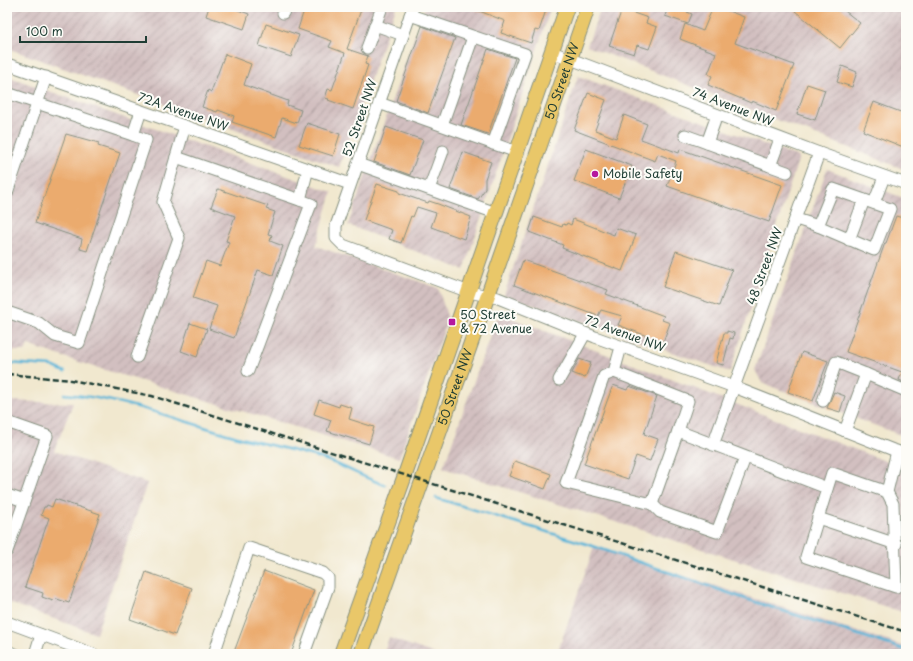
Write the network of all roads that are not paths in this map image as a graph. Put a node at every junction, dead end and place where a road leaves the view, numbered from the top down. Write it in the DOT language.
graph roads {
  1 [pos="382,7"];
  2 [pos="567,7"];
  3 [pos="588,7"];
  4 [pos="411,11"];
  5 [pos="375,25"];
  6 [pos="403,35"];
  7 [pos="473,36"];
  8 [pos="367,48"];
  9 [pos="552,52"];
  10 [pos="570,58"];
  11 [pos="7,64"];
  12 [pos="46,77"];
  13 [pos="7,93"];
  14 [pos="379,103"];
  15 [pos="37,104"];
  16 [pos="141,111"];
  17 [pos="717,114"];
  18 [pos="442,125"];
  19 [pos="185,126"];
  20 [pos="133,135"];
  21 [pos="685,135"];
  22 [pos="780,139"];
  23 [pos="707,143"];
  24 [pos="493,144"];
  25 [pos="442,151"];
  26 [pos="517,152"];
  27 [pos="819,153"];
  28 [pos="176,157"];
  29 [pos="358,164"];
  30 [pos="770,166"];
  31 [pos="308,169"];
  32 [pos="787,172"];
  33 [pos="884,177"];
  34 [pos="350,184"];
  35 [pos="906,184"];
  36 [pos="429,189"];
  37 [pos="7,193"];
  38 [pos="300,200"];
  39 [pos="869,202"];
  40 [pos="496,213"];
  41 [pos="796,219"];
  42 [pos="818,226"];
  43 [pos="336,238"];
  44 [pos="849,240"];
  45 [pos="469,292"];
  46 [pos="488,295"];
  47 [pos="7,312"];
  48 [pos="585,334"];
  49 [pos="621,347"];
  50 [pos="137,357"];
  51 [pos="248,371"];
  52 [pos="614,372"];
  53 [pos="866,374"];
  54 [pos="559,380"];
  55 [pos="734,388"];
  56 [pos="906,390"];
  57 [pos="823,401"];
  58 [pos="7,422"];
  59 [pos="678,431"];
  60 [pos="845,431"];
  61 [pos="713,445"];
  62 [pos="902,453"];
  63 [pos="745,458"];
  64 [pos="827,488"];
  65 [pos="887,492"];
  66 [pos="7,495"];
  67 [pos="24,501"];
  68 [pos="652,504"];
  69 [pos="818,518"];
  70 [pos="12,521"];
  71 [pos="896,544"];
  72 [pos="7,551"];
  73 [pos="7,622"];
  74 [pos="41,635"];
  75 [pos="7,651"];
  76 [pos="15,654"];
  77 [pos="35,654"];
  78 [pos="93,654"];
  79 [pos="214,654"];
  80 [pos="304,654"];
  81 [pos="341,654"];
  82 [pos="361,654"];
  1 -- 5 [label="street"];
  2 -- 9 [label="main road, 50 Street NW"];
  3 -- 10 [label="main road, 50 Street NW"];
  4 -- 6 [label="street, 52 Street NW"];
  4 -- 7 [label="street"];
  5 -- 6 [label="street"];
  5 -- 8 [label="street"];
  6 -- 14 [label="street, 52 Street NW"];
  7 -- 18 [label="street"];
  7 -- 24 [label="street"];
  9 -- 10 [label="street, 74 Avenue NW"];
  9 -- 26 [label="main road, 50 Street NW"];
  10 -- 17 [label="street, 74 Avenue NW"];
  10 -- 46 [label="main road, 50 Street NW"];
  11 -- 12 [label="street, 72A Avenue NW"];
  12 -- 15 [label="street"];
  12 -- 16 [label="street, 72A Avenue NW"];
  13 -- 15 [label="street"];
  14 -- 18 [label="street"];
  14 -- 29 [label="street, 52 Street NW"];
  15 -- 20 [label="street"];
  15 -- 37 [label="street"];
  16 -- 19 [label="street, 72A Avenue NW"];
  16 -- 20 [label="street"];
  17 -- 22 [label="street, 74 Avenue NW"];
  17 -- 23 [label="street"];
  18 -- 24 [label="street"];
  19 -- 28 [label="street"];
  19 -- 31 [label="street, 72A Avenue NW"];
  20 -- 47 [label="street"];
  21 -- 23 [label="street"];
  22 -- 27 [label="street, 74 Avenue NW"];
  22 -- 30 [label="street"];
  23 -- 30 [label="street"];
  24 -- 26 [label="street"];
  25 -- 36 [label="street"];
  26 -- 40 [label="main road, 50 Street NW"];
  27 -- 33 [label="street, 74 Avenue NW"];
  27 -- 41 [label="street, 48 Street NW"];
  28 -- 38 [label="street"];
  28 -- 50 [label="street"];
  29 -- 34 [label="street, 52 Street NW"];
  29 -- 36 [label="street"];
  30 -- 32 [label="street"];
  31 -- 34 [label="street, 72A Avenue NW"];
  31 -- 38 [label="street"];
  33 -- 35 [label="street, 74 Avenue NW"];
  33 -- 39 [label="street"];
  34 -- 43 [label="street, 52 Street NW"];
  36 -- 40 [label="street"];
  38 -- 51 [label="street"];
  39 -- 42 [label="street"];
  39 -- 44 [label="street"];
  39 -- 44 [label="street"];
  40 -- 45 [label="main road, 50 Street NW"];
  41 -- 42 [label="street"];
  41 -- 55 [label="street, 48 Street NW"];
  42 -- 44 [label="street"];
  43 -- 45 [label="street, 72 Avenue NW"];
  45 -- 46 [label="street, 72 Avenue NW"];
  45 -- 81 [label="main road, 50 Street NW"];
  46 -- 48 [label="street, 72 Avenue NW"];
  46 -- 82 [label="main road, 50 Street NW"];
  48 -- 49 [label="street, 72 Avenue NW"];
  48 -- 54 [label="street"];
  49 -- 52 [label="street"];
  49 -- 55 [label="street, 72 Avenue NW"];
  52 -- 59 [label="street"];
  52 -- 68 [label="street"];
  53 -- 56 [label="street"];
  53 -- 57 [label="street"];
  53 -- 60 [label="street"];
  55 -- 60 [label="street, 72 Avenue NW"];
  55 -- 61 [label="street, 48 Street NW"];
  58 -- 67 [label="street"];
  59 -- 61 [label="street"];
  59 -- 68 [label="street"];
  60 -- 62 [label="street, 72 Avenue NW"];
  61 -- 63 [label="street"];
  62 -- 65 [label="street"];
  63 -- 64 [label="street"];
  63 -- 68 [label="street"];
  64 -- 65 [label="street"];
  64 -- 69 [label="street"];
  65 -- 71 [label="street"];
  66 -- 67 [label="street"];
  67 -- 70 [label="street"];
  69 -- 71 [label="street"];
  69 -- 71 [label="street"];
  70 -- 72 [label="street"];
  73 -- 74 [label="street"];
  74 -- 77 [label="street"];
  74 -- 78 [label="street"];
  75 -- 76 [label="street"];
  79 -- 80 [label="street"];
}
